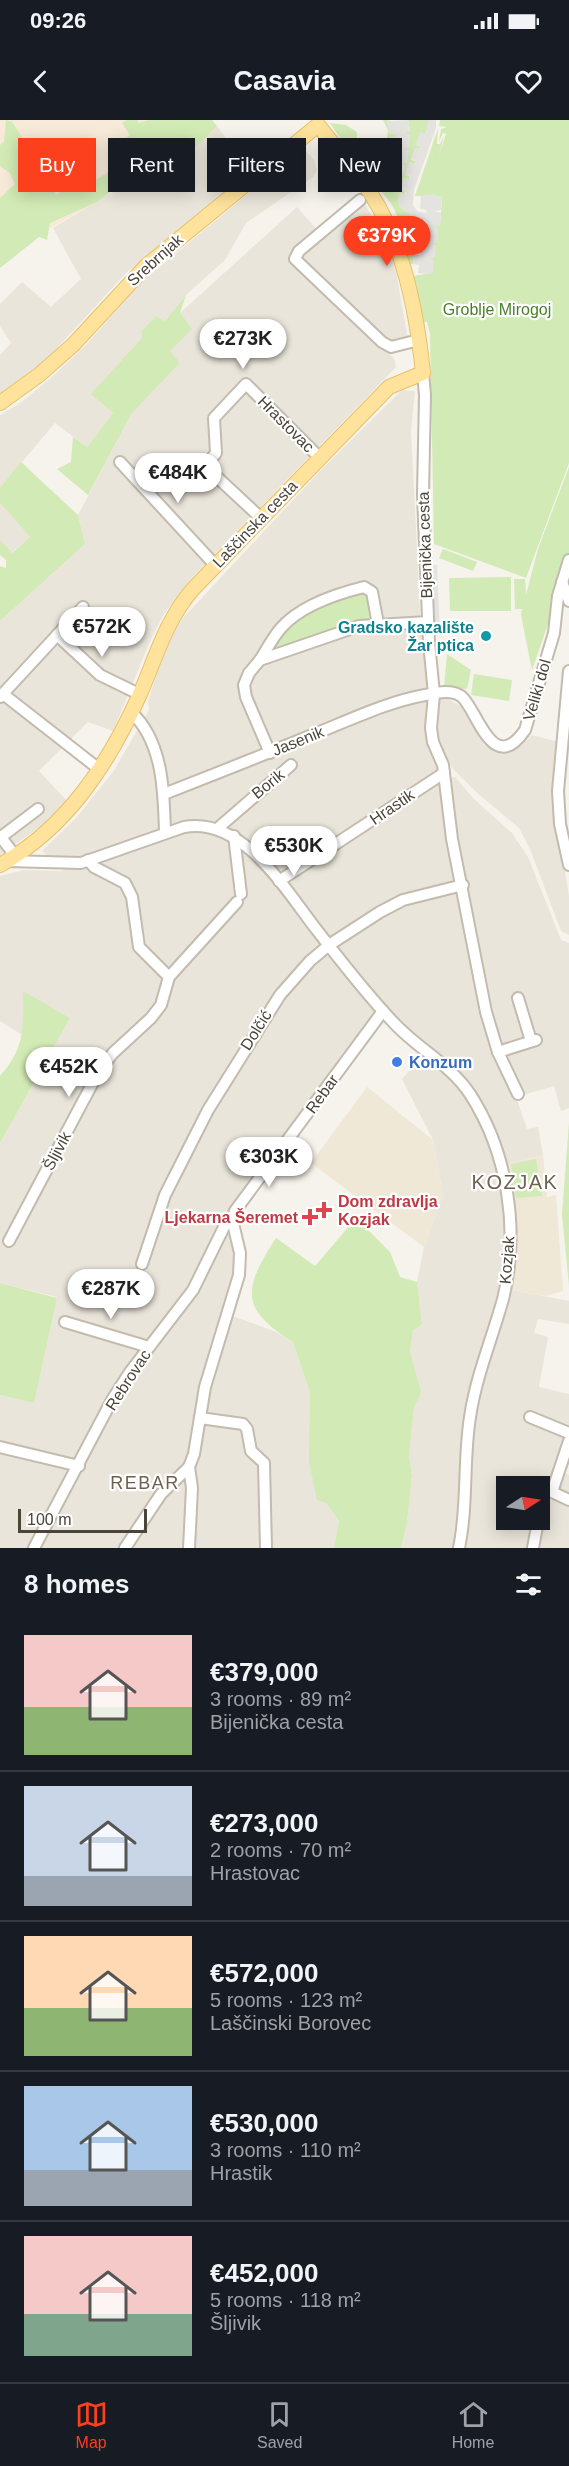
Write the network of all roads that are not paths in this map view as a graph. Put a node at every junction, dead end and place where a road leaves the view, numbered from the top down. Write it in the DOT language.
graph roads {
  1 [pos="316,122"];
  2 [pos="360,200"];
  3 [pos="419,340"];
  4 [pos="423,373"];
  5 [pos="0,403"];
  6 [pos="320,458"];
  7 [pos="120,462"];
  8 [pos="261,518"];
  9 [pos="569,560"];
  10 [pos="216,565"];
  11 [pos="562,582"];
  12 [pos="569,601"];
  13 [pos="83,607"];
  14 [pos="428,622"];
  15 [pos="378,624"];
  16 [pos="57,635"];
  17 [pos="260,660"];
  18 [pos="569,671"];
  19 [pos="139,694"];
  20 [pos="434,694"];
  21 [pos="1,695"];
  22 [pos="131,712"];
  23 [pos="270,753"];
  24 [pos="291,765"];
  25 [pos="99,769"];
  26 [pos="444,773"];
  27 [pos="164,794"];
  28 [pos="38,809"];
  29 [pos="218,828"];
  30 [pos="165,833"];
  31 [pos="234,836"];
  32 [pos="0,837"];
  33 [pos="34,842"];
  34 [pos="88,860"];
  35 [pos="10,861"];
  36 [pos="39,862"];
  37 [pos="569,865"];
  38 [pos="279,881"];
  39 [pos="463,885"];
  40 [pos="329,945"];
  41 [pos="168,977"];
  42 [pos="518,998"];
  43 [pos="383,1011"];
  44 [pos="498,1053"];
  45 [pos="518,1094"];
  46 [pos="232,1219"];
  47 [pos="9,1240"];
  48 [pos="142,1264"];
  49 [pos="65,1322"];
  50 [pos="149,1347"];
  51 [pos="530,1417"];
  52 [pos="200,1418"];
  53 [pos="569,1432"];
  54 [pos="569,1441"];
  55 [pos="0,1447"];
  56 [pos="79,1466"];
  57 [pos="189,1467"];
  58 [pos="569,1500"];
  59 [pos="536,1530"];
  60 [pos="34,1548"];
  61 [pos="125,1548"];
  62 [pos="189,1548"];
  63 [pos="266,1548"];
  64 [pos="459,1548"];
  65 [pos="533,1548"];
  1 -- 3 [label="main road, Bijenička cesta"];
  1 -- 5 [label="main road, Srebrnjak"];
  2 -- 3 [label="street"];
  3 -- 4 [label="main road, Bijenička cesta"];
  4 -- 6 [label="main road, Laščinska cesta"];
  4 -- 14 [label="street, Bijenička cesta"];
  6 -- 8 [label="main road, Laščinska cesta"];
  6 -- 8 [label="street, Hrastovac"];
  7 -- 10 [label="street"];
  8 -- 10 [label="main road, Laščinska cesta"];
  9 -- 11 [label="street"];
  10 -- 19 [label="main road, Laščinska cesta"];
  11 -- 12 [label="street"];
  11 -- 20 [label="street, Veliki dol"];
  13 -- 16 [label="street"];
  14 -- 15 [label="street"];
  14 -- 20 [label="street, Bijenička cesta"];
  15 -- 17 [label="street"];
  15 -- 17 [label="street"];
  16 -- 19 [label="street"];
  16 -- 21 [label="street"];
  17 -- 23 [label="street"];
  18 -- 37 [label="street, Veliki dol"];
  19 -- 22 [label="main road, Laščinska cesta"];
  20 -- 23 [label="street, Jasenik"];
  20 -- 26 [label="street, Bijenička cesta"];
  21 -- 25 [label="street"];
  22 -- 25 [label="main road, Laščinska cesta"];
  22 -- 27 [label="street"];
  23 -- 27 [label="street, Jasenik"];
  24 -- 29 [label="street, Borik"];
  25 -- 33 [label="main road, Laščinska cesta"];
  26 -- 38 [label="street, Hrastik"];
  26 -- 39 [label="street, Bijenička cesta"];
  27 -- 30 [label="street"];
  28 -- 32 [label="street"];
  29 -- 30 [label="street"];
  29 -- 31 [label="street"];
  30 -- 34 [label="street"];
  31 -- 38 [label="street"];
  31 -- 41 [label="street, Šljivik"];
  32 -- 35 [label="street"];
  33 -- 35 [label="main road, Laščinska cesta"];
  33 -- 36 [label="street"];
  34 -- 36 [label="street"];
  34 -- 41 [label="street"];
  35 -- 36 [label="street"];
  38 -- 40 [label="street"];
  39 -- 40 [label="street, Dolčić"];
  39 -- 44 [label="street, Bijenička cesta"];
  40 -- 43 [label="street"];
  40 -- 48 [label="street, Dolčić"];
  41 -- 47 [label="street, Šljivik"];
  42 -- 44 [label="street"];
  43 -- 46 [label="street, Rebar"];
  43 -- 64 [label="street, Kozjak"];
  44 -- 45 [label="street, Bijenička cesta"];
  46 -- 50 [label="street, Rebrovac"];
  46 -- 52 [label="street"];
  49 -- 50 [label="street"];
  50 -- 56 [label="street, Rebrovac"];
  51 -- 53 [label="street"];
  52 -- 57 [label="street"];
  52 -- 63 [label="street"];
  54 -- 58 [label="street"];
  55 -- 56 [label="street"];
  56 -- 60 [label="street, Rebrovac"];
  57 -- 61 [label="street"];
  57 -- 62 [label="street"];
  59 -- 65 [label="street"];
}
